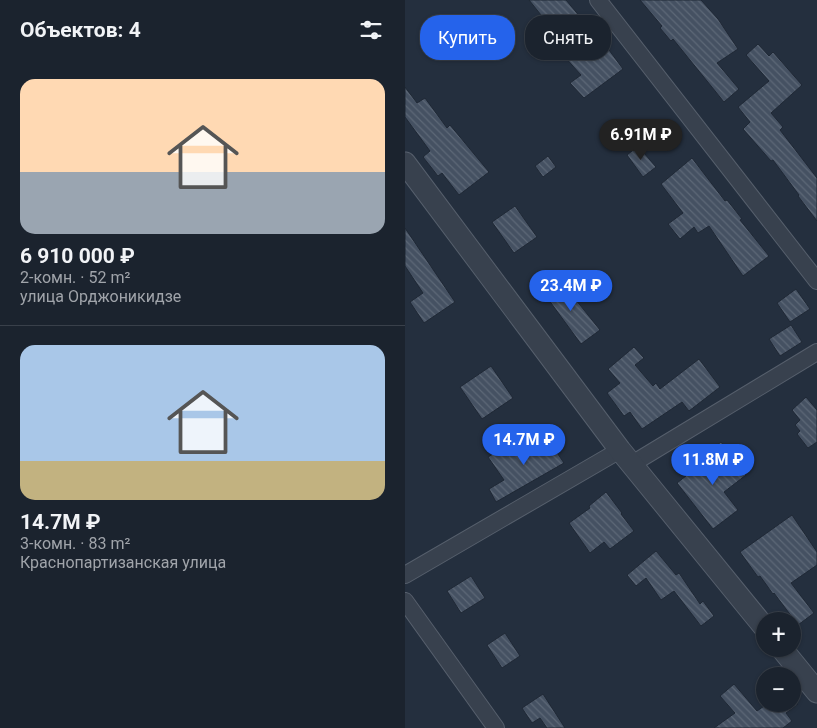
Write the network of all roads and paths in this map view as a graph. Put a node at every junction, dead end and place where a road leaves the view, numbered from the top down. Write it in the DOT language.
graph roads {
  1 [pos="598,0"];
  2 [pos="405,163"];
  3 [pos="817,281"];
  4 [pos="817,352"];
  5 [pos="626,457"];
  6 [pos="405,575"];
  7 [pos="405,601"];
  8 [pos="756,617"];
  9 [pos="789,657"];
  10 [pos="817,692"];
  11 [pos="496,728"];
  1 -- 3 [label="street"];
  2 -- 5 [label="street"];
  4 -- 5 [label="street"];
  5 -- 6 [label="street"];
  5 -- 8 [label="street"];
  7 -- 11 [label="street"];
  9 -- 10 [label="street"];
}
